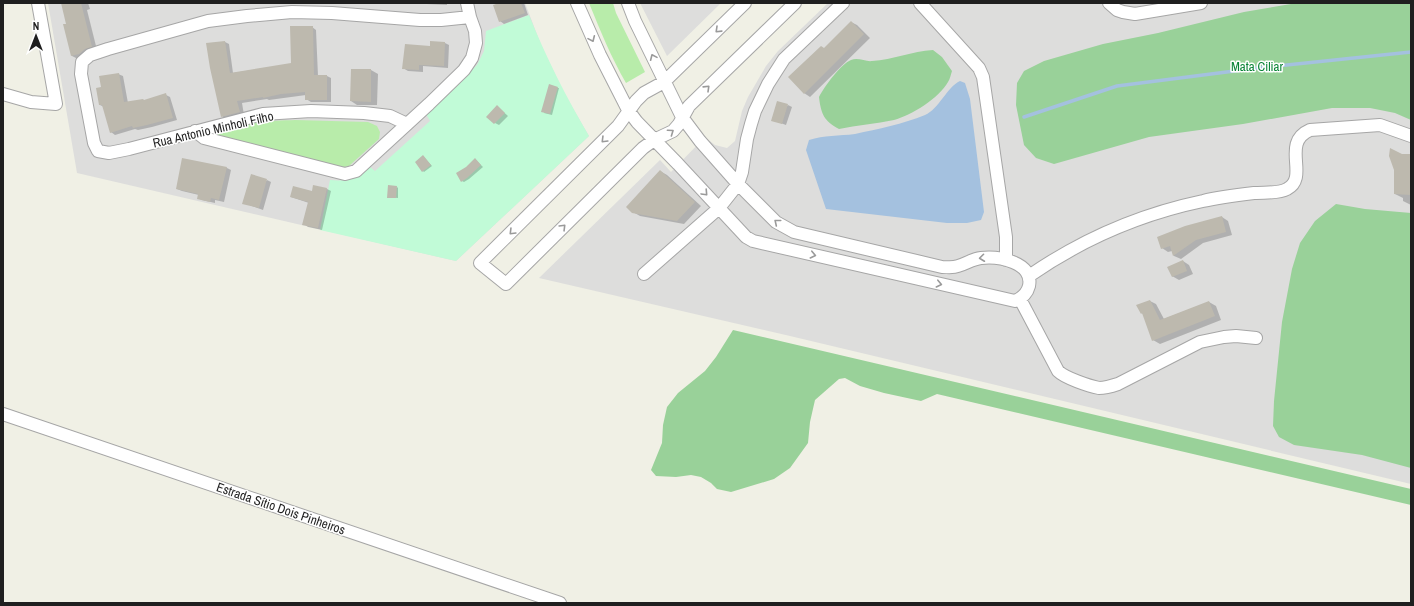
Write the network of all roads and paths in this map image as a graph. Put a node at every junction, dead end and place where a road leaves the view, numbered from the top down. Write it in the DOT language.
graph roads {
  1 [pos="38,3"];
  2 [pos="467,3"];
  3 [pos="577,3"];
  4 [pos="628,3"];
  5 [pos="746,3"];
  6 [pos="795,3"];
  7 [pos="843,3"];
  8 [pos="920,3"];
  9 [pos="1109,3"];
  10 [pos="1201,3"];
  11 [pos="470,17"];
  12 [pos="664,82"];
  13 [pos="3,94"];
  14 [pos="628,110"];
  15 [pos="682,117"];
  16 [pos="407,124"];
  17 [pos="195,131"];
  18 [pos="1411,136"];
  19 [pos="654,140"];
  20 [pos="738,184"];
  21 [pos="719,208"];
  22 [pos="1006,260"];
  23 [pos="644,274"];
  24 [pos="1028,276"];
  25 [pos="1020,299"];
  26 [pos="1256,338"];
  27 [pos="3,414"];
  28 [pos="560,603"];
  1 -- 13 [label="street"];
  2 -- 11 [label="street"];
  3 -- 14 [label="street, one-way"];
  12 -- 4 [label="street, one-way"];
  5 -- 12 [label="street, one-way"];
  15 -- 6 [label="street, one-way"];
  7 -- 20 [label="street"];
  8 -- 22 [label="street"];
  9 -- 10 [label="street"];
  11 -- 16 [label="street"];
  11 -- 17 [label="street, Rua Antonio Minholi Filho"];
  12 -- 14 [label="street"];
  12 -- 15 [label="street"];
  14 -- 19 [label="street"];
  14 -- 19 [label="street, one-way"];
  19 -- 15 [label="street, one-way"];
  15 -- 20 [label="street"];
  16 -- 17 [label="street, Rua Antonio Minholi Filho"];
  16 -- 17 [label="street"];
  18 -- 24 [label="street"];
  19 -- 21 [label="street, one-way"];
  20 -- 21 [label="street"];
  22 -- 20 [label="street, one-way"];
  21 -- 23 [label="street"];
  21 -- 25 [label="street, one-way"];
  22 -- 24 [label="street"];
  24 -- 25 [label="street"];
  25 -- 26 [label="street"];
  27 -- 28 [label="street, Estrada Sítio Dois Pinheiros"];
}
